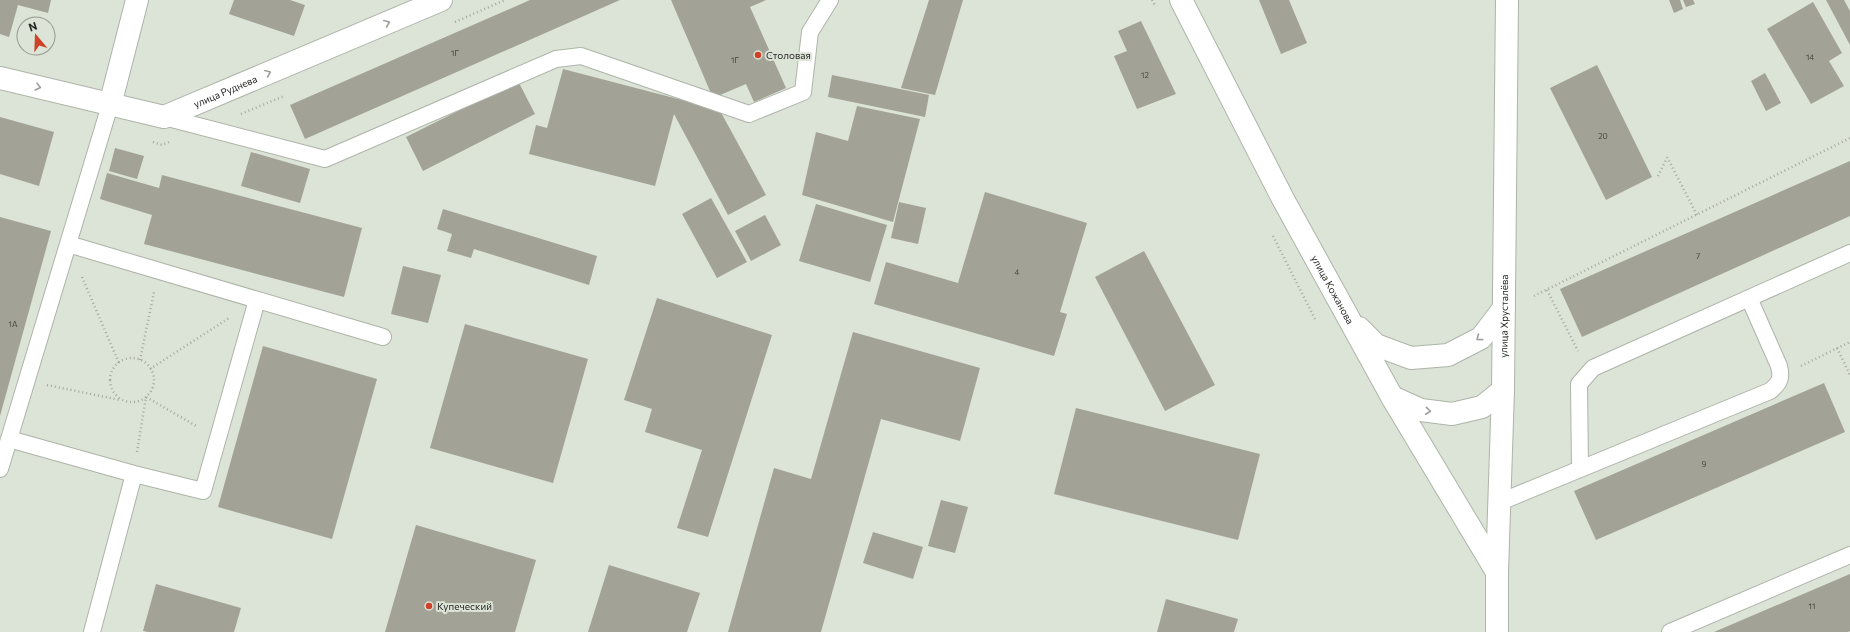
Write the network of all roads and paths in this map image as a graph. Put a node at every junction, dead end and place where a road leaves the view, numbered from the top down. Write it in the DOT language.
graph roads {
  1 [pos="137,0"];
  2 [pos="441,0"];
  3 [pos="830,0"];
  4 [pos="1181,0"];
  5 [pos="1507,0"];
  6 [pos="0,78"];
  7 [pos="110,105"];
  8 [pos="164,117"];
  9 [pos="1850,138"];
  10 [pos="1658,176"];
  11 [pos="1697,215"];
  12 [pos="68,244"];
  13 [pos="1850,253"];
  14 [pos="158,271"];
  15 [pos="1547,290"];
  16 [pos="1534,296"];
  17 [pos="1749,298"];
  18 [pos="257,300"];
  19 [pos="1504,308"];
  20 [pos="1350,319"];
  21 [pos="383,337"];
  22 [pos="1850,342"];
  23 [pos="1837,348"];
  24 [pos="140,360"];
  25 [pos="119,363"];
  26 [pos="1593,368"];
  27 [pos="150,369"];
  28 [pos="1850,374"];
  29 [pos="1781,376"];
  30 [pos="26,381"];
  31 [pos="1503,390"];
  32 [pos="146,397"];
  33 [pos="1392,397"];
  34 [pos="123,400"];
  35 [pos="218,438"];
  36 [pos="9,439"];
  37 [pos="0,469"];
  38 [pos="1580,469"];
  39 [pos="134,474"];
  40 [pos="1500,502"];
  41 [pos="1850,555"];
  42 [pos="1497,572"];
  43 [pos="92,632"];
  44 [pos="1497,632"];
  45 [pos="1670,632"];
  1 -- 7 [label="main road"];
  8 -- 2 [label="main road, улица Руднева, one-way"];
  3 -- 8 [label="lane"];
  4 -- 20 [label="main road, улица Кожанова"];
  5 -- 19 [label="main road, улица Хрусталёва"];
  6 -- 7 [label="main road, one-way"];
  7 -- 8 [label="main road"];
  7 -- 12 [label="lane"];
  9 -- 11 [label="path"];
  10 -- 11 [label="path"];
  11 -- 15 [label="path"];
  12 -- 14 [label="lane"];
  12 -- 25 [label="path"];
  12 -- 30 [label="lane"];
  13 -- 17 [label="lane"];
  14 -- 18 [label="lane"];
  14 -- 24 [label="path"];
  15 -- 16 [label="path"];
  15 -- 26 [label="path"];
  17 -- 26 [label="lane"];
  17 -- 29 [label="lane"];
  18 -- 21 [label="lane"];
  18 -- 27 [label="path"];
  18 -- 35 [label="lane"];
  19 -- 20 [label="main road, one-way"];
  19 -- 31 [label="main road, улица Хрусталёва"];
  20 -- 33 [label="main road, улица Кожанова"];
  22 -- 23 [label="path"];
  23 -- 28 [label="path"];
  23 -- 29 [label="path"];
  24 -- 25 [label="path"];
  24 -- 27 [label="path"];
  25 -- 34 [label="path"];
  26 -- 38 [label="lane"];
  27 -- 32 [label="path"];
  29 -- 38 [label="lane"];
  30 -- 34 [label="path"];
  30 -- 36 [label="lane"];
  33 -- 31 [label="main road, one-way"];
  31 -- 40 [label="main road, улица Хрусталёва"];
  32 -- 34 [label="path"];
  32 -- 35 [label="path"];
  32 -- 39 [label="path"];
  33 -- 42 [label="main road, улица Кожанова"];
  35 -- 39 [label="lane"];
  36 -- 37 [label="lane"];
  36 -- 39 [label="lane"];
  38 -- 40 [label="lane"];
  39 -- 43 [label="lane"];
  40 -- 42 [label="main road, улица Хрусталёва"];
  41 -- 45 [label="lane"];
  42 -- 44 [label="main road, улица Хрусталёва"];
}
